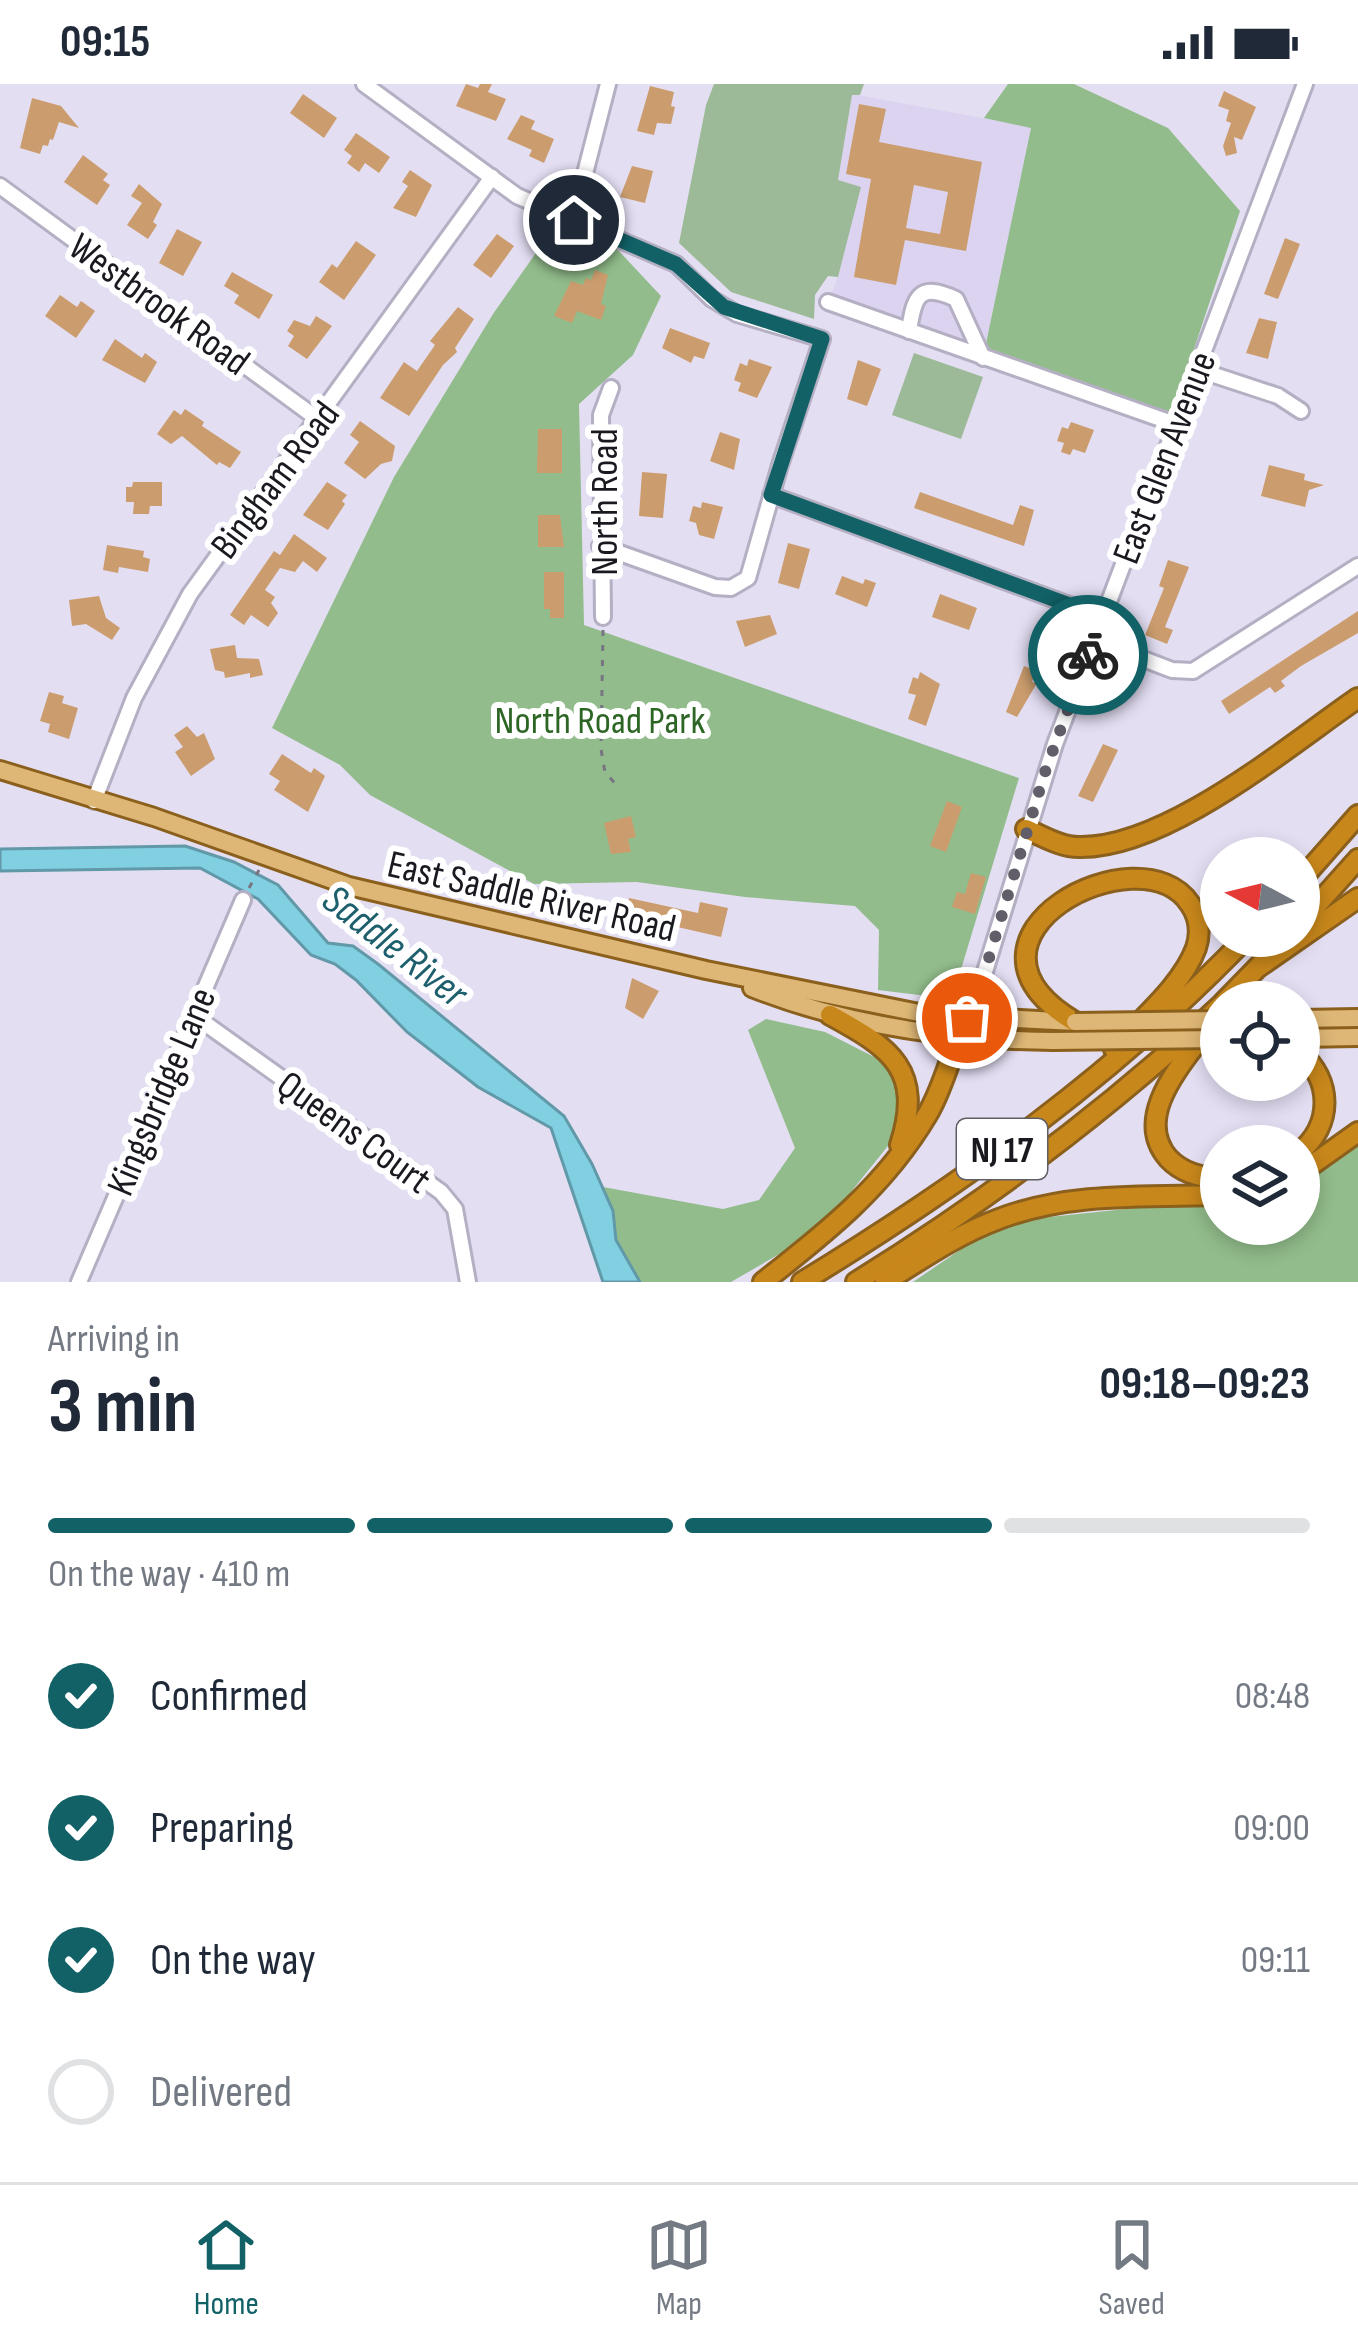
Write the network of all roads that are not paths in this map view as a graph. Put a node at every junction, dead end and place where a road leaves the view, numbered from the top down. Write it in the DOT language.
graph roads {
  1 [pos="364,84"];
  2 [pos="608,84"];
  3 [pos="1305,84"];
  4 [pos="492,177"];
  5 [pos="0,186"];
  6 [pos="574,220"];
  7 [pos="828,302"];
  8 [pos="909,331"];
  9 [pos="983,358"];
  10 [pos="1196,369"];
  11 [pos="611,388"];
  12 [pos="1301,411"];
  13 [pos="320,420"];
  14 [pos="1175,424"];
  15 [pos="771,495"];
  16 [pos="601,546"];
  17 [pos="1358,566"];
  18 [pos="603,617"];
  19 [pos="1102,617"];
  20 [pos="1094,640"];
  21 [pos="1358,698"];
  22 [pos="0,770"];
  23 [pos="94,801"];
  24 [pos="1358,815"];
  25 [pos="1026,829"];
  26 [pos="1320,858"];
  27 [pos="1358,859"];
  28 [pos="1358,898"];
  29 [pos="243,900"];
  30 [pos="1320,902"];
  31 [pos="1228,957"];
  32 [pos="1268,957"];
  33 [pos="1260,966"];
  34 [pos="706,970"];
  35 [pos="1245,981"];
  36 [pos="192,1014"];
  37 [pos="830,1015"];
  38 [pos="1358,1018"];
  39 [pos="1320,1019"];
  40 [pos="1200,1020"];
  41 [pos="1075,1022"];
  42 [pos="1200,1024"];
  43 [pos="963,1027"];
  44 [pos="1358,1037"];
  45 [pos="1200,1038"];
  46 [pos="1320,1038"];
  47 [pos="1200,1039"];
  48 [pos="1320,1081"];
  49 [pos="1075,1095"];
  50 [pos="1320,1125"];
  51 [pos="1358,1132"];
  52 [pos="1320,1159"];
  53 [pos="889,1171"];
  54 [pos="1200,1175"];
  55 [pos="1200,1196"];
  56 [pos="79,1282"];
  57 [pos="468,1282"];
  58 [pos="763,1282"];
  59 [pos="802,1282"];
  60 [pos="856,1282"];
  61 [pos="885,1282"];
  1 -- 4 [label="street"];
  2 -- 6 [label="street"];
  3 -- 10 [label="street, East Glen Avenue"];
  4 -- 6 [label="street"];
  4 -- 13 [label="street, Bingham Road"];
  5 -- 13 [label="street, Westbrook Road"];
  6 -- 15 [label="street"];
  7 -- 8 [label="street"];
  8 -- 9 [label="street"];
  8 -- 9 [label="street"];
  9 -- 14 [label="street"];
  10 -- 12 [label="street"];
  10 -- 14 [label="street, East Glen Avenue"];
  11 -- 16 [label="street, North Road"];
  13 -- 23 [label="street, Bingham Road"];
  14 -- 19 [label="street, East Glen Avenue"];
  15 -- 16 [label="street"];
  15 -- 19 [label="street"];
  16 -- 18 [label="street, North Road"];
  17 -- 20 [label="street"];
  19 -- 20 [label="street, East Glen Avenue"];
  20 -- 25 [label="street, East Glen Avenue"];
  21 -- 25 [label="highway"];
  22 -- 23 [label="main road, East Saddle River Road"];
  23 -- 34 [label="main road, East Saddle River Road"];
  24 -- 26 [label="highway"];
  25 -- 43 [label="street, East Glen Avenue"];
  27 -- 30 [label="highway"];
  28 -- 33 [label="highway"];
  29 -- 36 [label="street, Kingsbridge Lane"];
  31 -- 49 [label="highway, NJ 17"];
  32 -- 33 [label="highway, NJ 17"];
  33 -- 35 [label="highway, NJ 17"];
  34 -- 37 [label="main road, East Saddle River Road"];
  34 -- 43 [label="main road, East Saddle River Road"];
  36 -- 56 [label="street, Kingsbridge Lane"];
  36 -- 57 [label="street, Queens Court"];
  37 -- 43 [label="main road, East Saddle River Road"];
  37 -- 53 [label="highway"];
  38 -- 39 [label="main road"];
  40 -- 41 [label="main road, East Saddle River Road, bridge"];
  41 -- 43 [label="main road, East Saddle River Road"];
  41 -- 49 [label="highway"];
  42 -- 60 [label="highway, NJ 17"];
  43 -- 47 [label="main road, bridge"];
  43 -- 53 [label="highway"];
  44 -- 46 [label="main road"];
  45 -- 54 [label="highway"];
  48 -- 50 [label="highway"];
  49 -- 59 [label="highway, NJ 17"];
  51 -- 52 [label="highway"];
  53 -- 58 [label="highway"];
  55 -- 61 [label="highway"];
}
